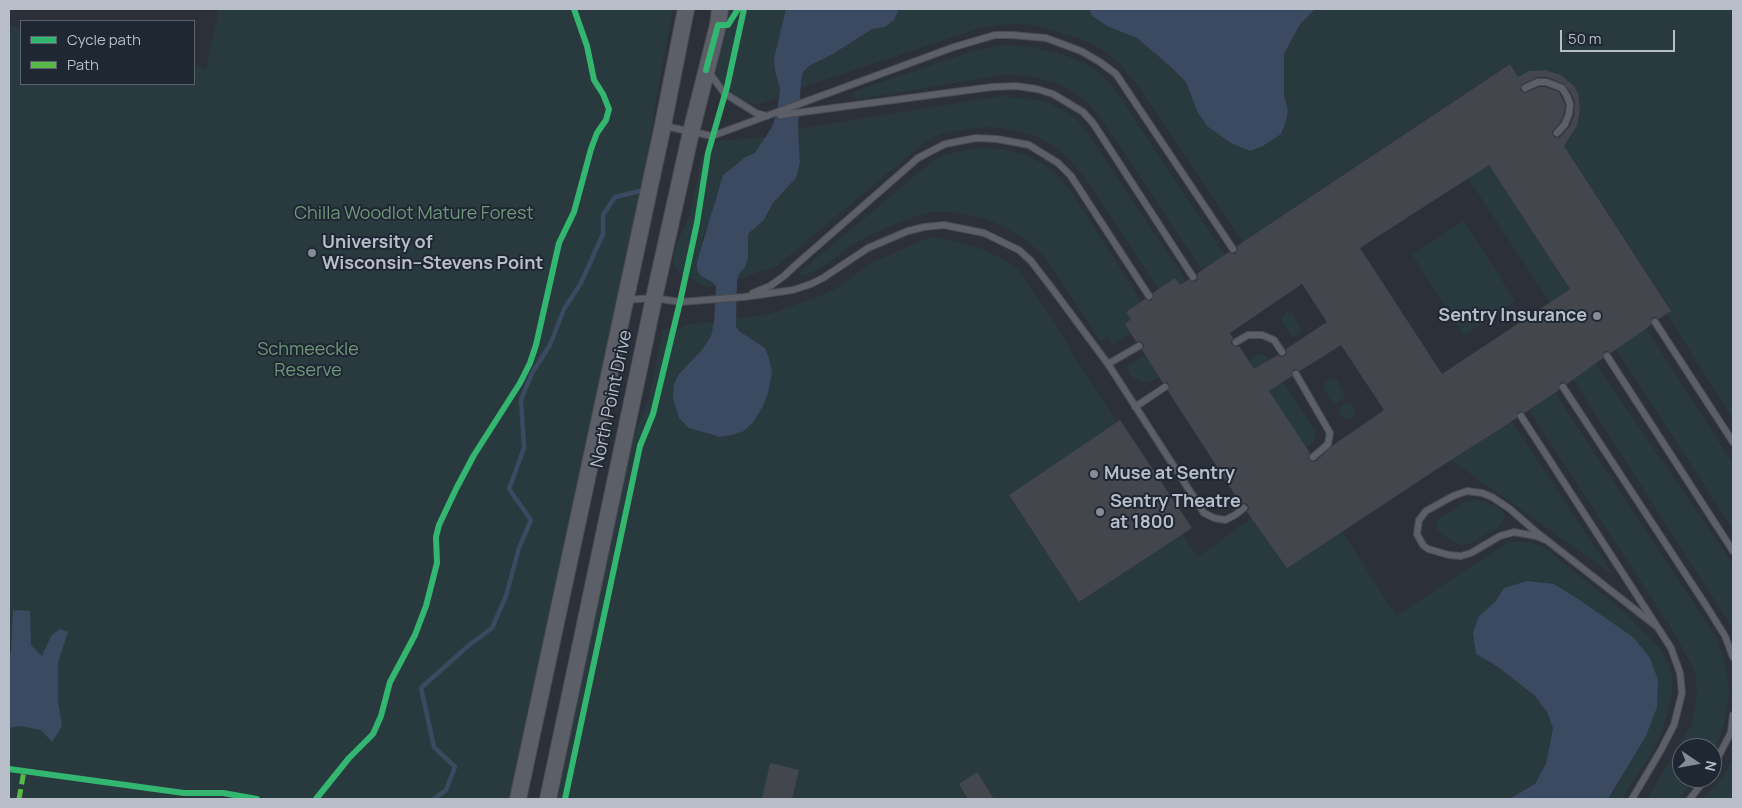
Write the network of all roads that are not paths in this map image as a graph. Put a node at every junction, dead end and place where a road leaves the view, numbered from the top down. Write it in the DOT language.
graph roads {
  1 [pos="686,9"];
  2 [pos="720,9"];
  3 [pos="706,70"];
  4 [pos="1525,88"];
  5 [pos="767,116"];
  6 [pos="663,126"];
  7 [pos="691,132"];
  8 [pos="1557,133"];
  9 [pos="1233,249"];
  10 [pos="1193,276"];
  11 [pos="1149,296"];
  12 [pos="744,297"];
  13 [pos="654,298"];
  14 [pos="624,300"];
  15 [pos="1656,322"];
  16 [pos="1236,342"];
  17 [pos="1139,346"];
  18 [pos="1282,352"];
  19 [pos="1606,356"];
  20 [pos="1108,364"];
  21 [pos="1296,374"];
  22 [pos="1165,387"];
  23 [pos="1563,387"];
  24 [pos="1135,407"];
  25 [pos="1521,416"];
  26 [pos="1733,442"];
  27 [pos="1313,457"];
  28 [pos="1244,508"];
  29 [pos="1548,541"];
  30 [pos="1733,551"];
  31 [pos="1656,626"];
  32 [pos="1733,657"];
  33 [pos="1733,715"];
  34 [pos="1722,750"];
  35 [pos="1698,788"];
  36 [pos="518,799"];
  37 [pos="548,799"];
  38 [pos="1632,799"];
  39 [pos="1690,799"];
  1 -- 6 [label="street, North Point Drive"];
  2 -- 3 [label="street, North Point Drive"];
  3 -- 5 [label="lane"];
  3 -- 7 [label="street, North Point Drive"];
  4 -- 8 [label="lane"];
  5 -- 7 [label="lane"];
  5 -- 9 [label="lane"];
  5 -- 10 [label="lane"];
  6 -- 7 [label="lane"];
  6 -- 14 [label="street, North Point Drive"];
  7 -- 13 [label="street, North Point Drive"];
  11 -- 12 [label="lane"];
  12 -- 13 [label="lane"];
  12 -- 20 [label="lane"];
  13 -- 14 [label="lane"];
  13 -- 37 [label="street, North Point Drive"];
  14 -- 36 [label="street, North Point Drive"];
  15 -- 26 [label="lane"];
  16 -- 18 [label="lane"];
  17 -- 20 [label="lane"];
  19 -- 30 [label="lane"];
  20 -- 24 [label="lane"];
  21 -- 27 [label="lane"];
  22 -- 24 [label="lane"];
  23 -- 32 [label="lane"];
  24 -- 28 [label="lane"];
  25 -- 31 [label="lane"];
  29 -- 29 [label="lane"];
  29 -- 31 [label="lane"];
  31 -- 38 [label="lane"];
  33 -- 34 [label="lane"];
  35 -- 39 [label="lane"];
}
